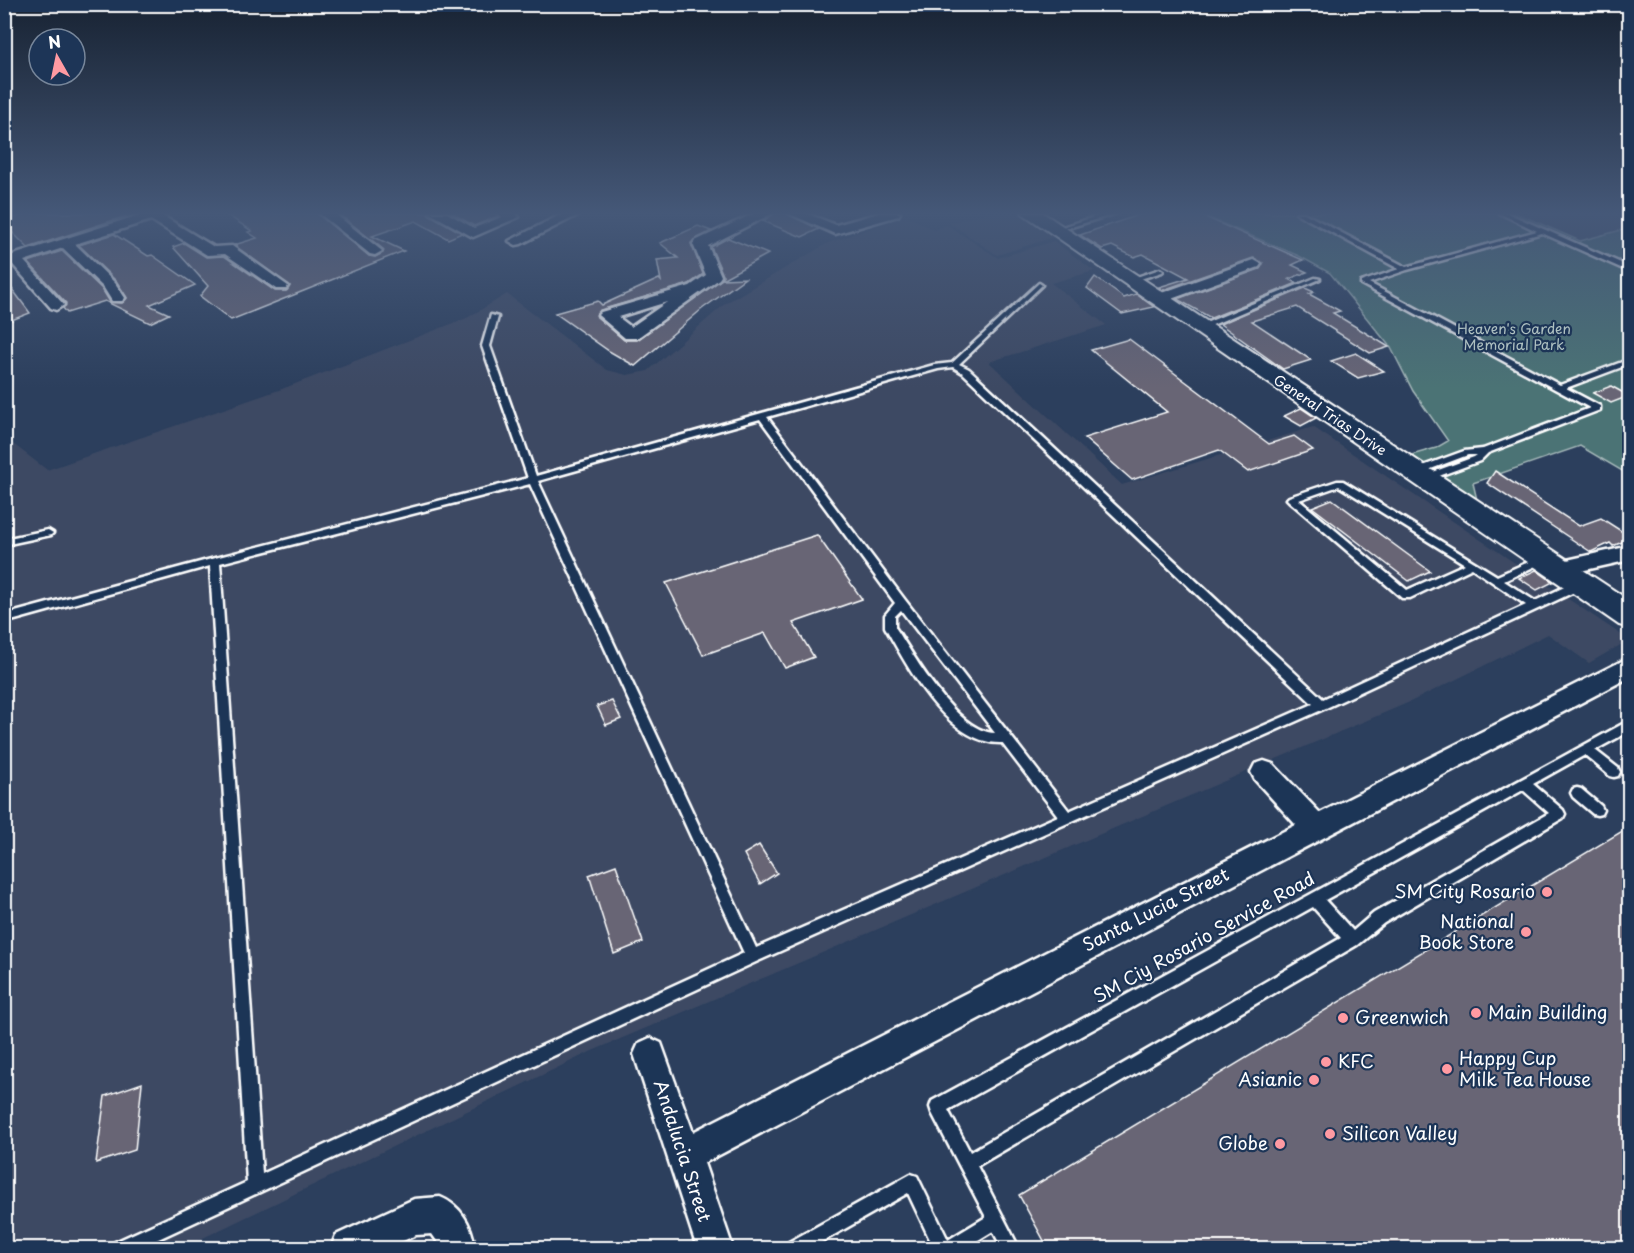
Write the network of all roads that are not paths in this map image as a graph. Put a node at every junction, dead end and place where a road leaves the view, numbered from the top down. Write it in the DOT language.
graph roads {
  1 [pos="26,271"];
  2 [pos="95,271"];
  3 [pos="260,271"];
  4 [pos="712,271"];
  5 [pos="1118,271"];
  6 [pos="1158,271"];
  7 [pos="1234,271"];
  8 [pos="1398,271"];
  9 [pos="1317,279"];
  10 [pos="1131,280"];
  11 [pos="1039,285"];
  12 [pos="281,286"];
  13 [pos="697,289"];
  14 [pos="117,298"];
  15 [pos="1158,299"];
  16 [pos="56,305"];
  17 [pos="494,317"];
  18 [pos="1200,327"];
  19 [pos="1629,361"];
  20 [pos="954,365"];
  21 [pos="1559,388"];
  22 [pos="762,416"];
  23 [pos="1420,476"];
  24 [pos="533,480"];
  25 [pos="48,533"];
  26 [pos="4,542"];
  27 [pos="1629,553"];
  28 [pos="215,561"];
  29 [pos="1473,564"];
  30 [pos="1551,564"];
  31 [pos="1497,580"];
  32 [pos="1581,584"];
  33 [pos="901,603"];
  34 [pos="1534,606"];
  35 [pos="1629,617"];
  36 [pos="4,619"];
  37 [pos="1629,666"];
  38 [pos="1322,705"];
  39 [pos="1629,725"];
  40 [pos="1004,738"];
  41 [pos="1586,749"];
  42 [pos="1614,771"];
  43 [pos="1264,772"];
  44 [pos="1524,784"];
  45 [pos="1577,793"];
  46 [pos="1597,810"];
  47 [pos="1067,818"];
  48 [pos="1315,827"];
  49 [pos="1315,899"];
  50 [pos="1352,940"];
  51 [pos="753,956"];
  52 [pos="650,1054"];
  53 [pos="684,1155"];
  54 [pos="966,1163"];
  55 [pos="255,1186"];
  56 [pos="996,1220"];
  57 [pos="121,1248"];
  58 [pos="349,1248"];
  59 [pos="457,1248"];
  60 [pos="715,1248"];
  61 [pos="795,1248"];
  62 [pos="943,1248"];
  63 [pos="950,1248"];
  64 [pos="1011,1248"];
  1 -- 16 [label="street"];
  2 -- 14 [label="street"];
  3 -- 12 [label="street"];
  4 -- 13 [label="street"];
  5 -- 10 [label="main road, General Trias Drive"];
  6 -- 10 [label="lane"];
  7 -- 15 [label="street"];
  8 -- 21 [label="lane"];
  9 -- 18 [label="lane"];
  10 -- 15 [label="main road, General Trias Drive"];
  11 -- 20 [label="lane"];
  13 -- 13 [label="street"];
  15 -- 18 [label="main road, General Trias Drive"];
  17 -- 24 [label="lane"];
  18 -- 23 [label="main road, General Trias Drive"];
  19 -- 21 [label="lane"];
  20 -- 22 [label="lane"];
  20 -- 38 [label="lane"];
  21 -- 23 [label="lane"];
  22 -- 24 [label="lane"];
  22 -- 33 [label="lane"];
  23 -- 30 [label="main road, General Trias Drive"];
  24 -- 28 [label="lane"];
  24 -- 51 [label="lane"];
  25 -- 26 [label="lane"];
  27 -- 30 [label="street"];
  28 -- 36 [label="lane"];
  28 -- 55 [label="lane"];
  29 -- 29 [label="lane"];
  29 -- 31 [label="lane"];
  30 -- 31 [label="lane"];
  30 -- 32 [label="main road, General Trias Drive"];
  31 -- 34 [label="lane"];
  32 -- 34 [label="lane"];
  32 -- 35 [label="main road, General Trias Drive"];
  33 -- 40 [label="lane"];
  33 -- 40 [label="lane"];
  34 -- 38 [label="lane"];
  37 -- 48 [label="street, Santa Lucia Street"];
  38 -- 47 [label="lane"];
  39 -- 41 [label="lane, SM Ciy Rosario Service Road"];
  40 -- 47 [label="lane"];
  41 -- 42 [label="lane"];
  41 -- 44 [label="lane, SM Ciy Rosario Service Road"];
  43 -- 48 [label="street"];
  44 -- 49 [label="lane, SM Ciy Rosario Service Road"];
  44 -- 50 [label="lane"];
  45 -- 46 [label="lane"];
  47 -- 51 [label="lane"];
  48 -- 53 [label="street, Santa Lucia Street"];
  49 -- 50 [label="lane"];
  49 -- 54 [label="lane, SM Ciy Rosario Service Road"];
  50 -- 54 [label="lane"];
  51 -- 55 [label="lane"];
  52 -- 53 [label="street, Andalucia Street"];
  53 -- 60 [label="street, Andalucia Street"];
  54 -- 56 [label="lane, SM Ciy Rosario Service Road"];
  55 -- 57 [label="lane"];
  56 -- 63 [label="lane"];
  56 -- 64 [label="lane, SM Ciy Rosario Service Road"];
  58 -- 59 [label="street"];
  61 -- 62 [label="lane"];
}
